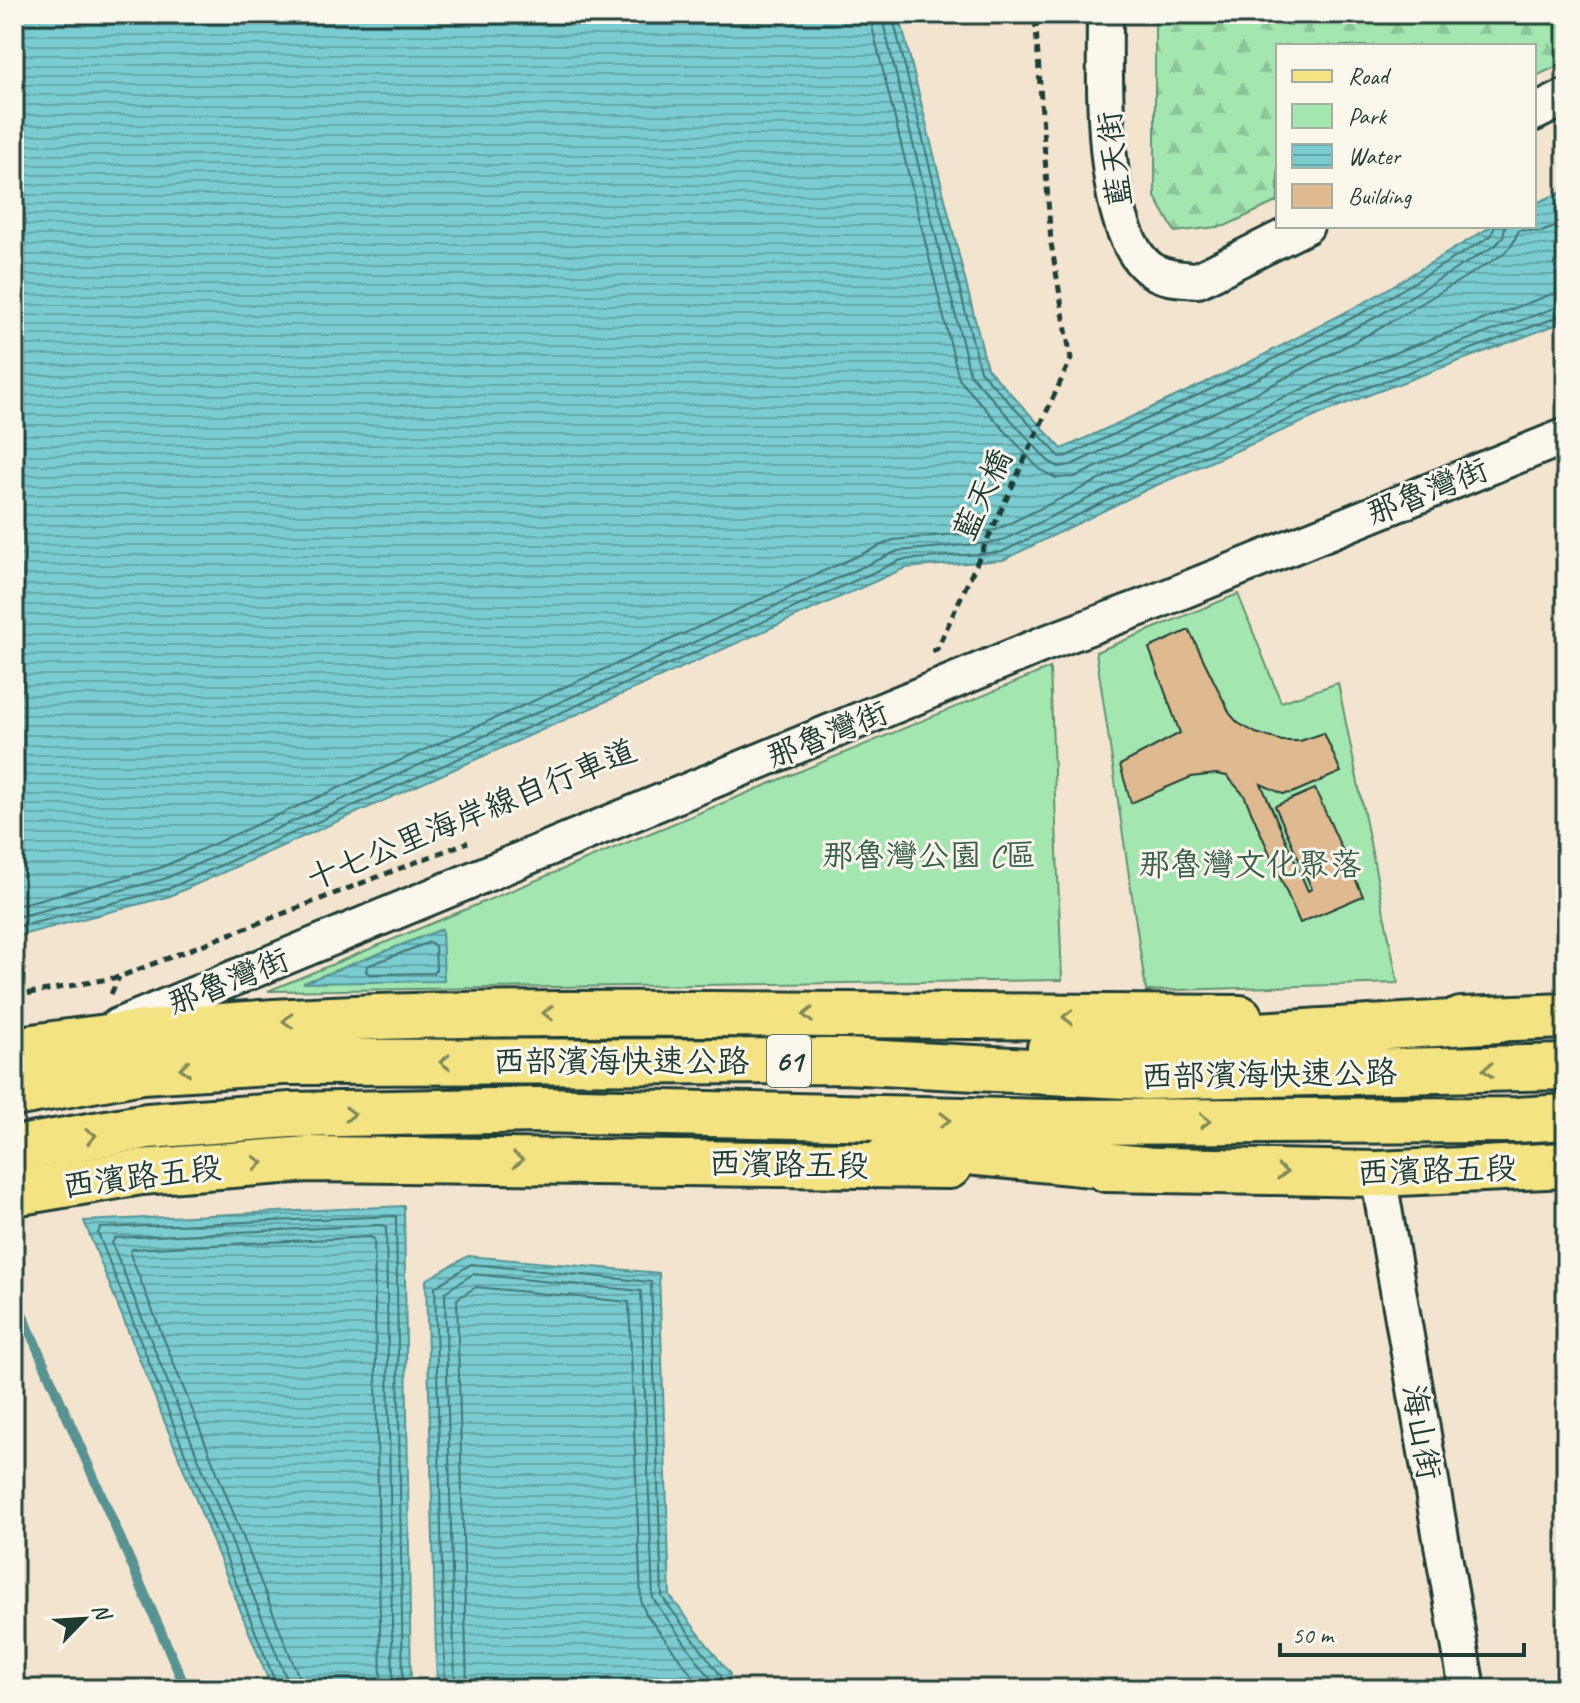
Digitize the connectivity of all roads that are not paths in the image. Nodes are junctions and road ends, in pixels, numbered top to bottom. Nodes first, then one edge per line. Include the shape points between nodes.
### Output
1 (1105, 14) edge
2 (1566, 97) edge
3 (1536, 112) edge
4 (1302, 228) edge
5 (1566, 436) edge
6 (1566, 1016) edge
7 (1499, 1020) junction
8 (90, 1038) junction
9 (14, 1050) edge
10 (844, 1061) junction
11 (1566, 1067) edge
12 (14, 1094) edge
13 (538, 1110) junction
14 (1566, 1117) edge
15 (14, 1149) edge
16 (1566, 1165) edge
17 (1144, 1169) junction
18 (1378, 1174) junction
19 (14, 1193) edge
20 (1467, 1689) edge

1 - 4 street, 藍天街 via 1110,173 1124,233 1137,255 1155,272 1198,280
2 - 3 street
5 - 8 street, 那魯灣街 via 1041,645
6 - 7 main road, 61
7 -> 8 main road, 61 via 529,1013 260,1022
7 - 10 main road
8 - 9 main road, 61
11 -> 10 main road, 西部濱海快速公路 / 61 via 1145,1077
10 -> 12 main road, 西部濱海快速公路 / 61 via 283,1062 142,1071
13 -> 14 main road, 西部濱海快速公路 / 61 via 1048,1122
15 -> 13 main road, 西部濱海快速公路 / 61 via 148,1126 290,1115
13 - 17 main road
16 - 18 main road, 西濱路五段
17 -> 18 main road, 西濱路五段
19 -> 17 main road, 西濱路五段 via 141,1172 308,1159
18 - 20 street, 海山街

